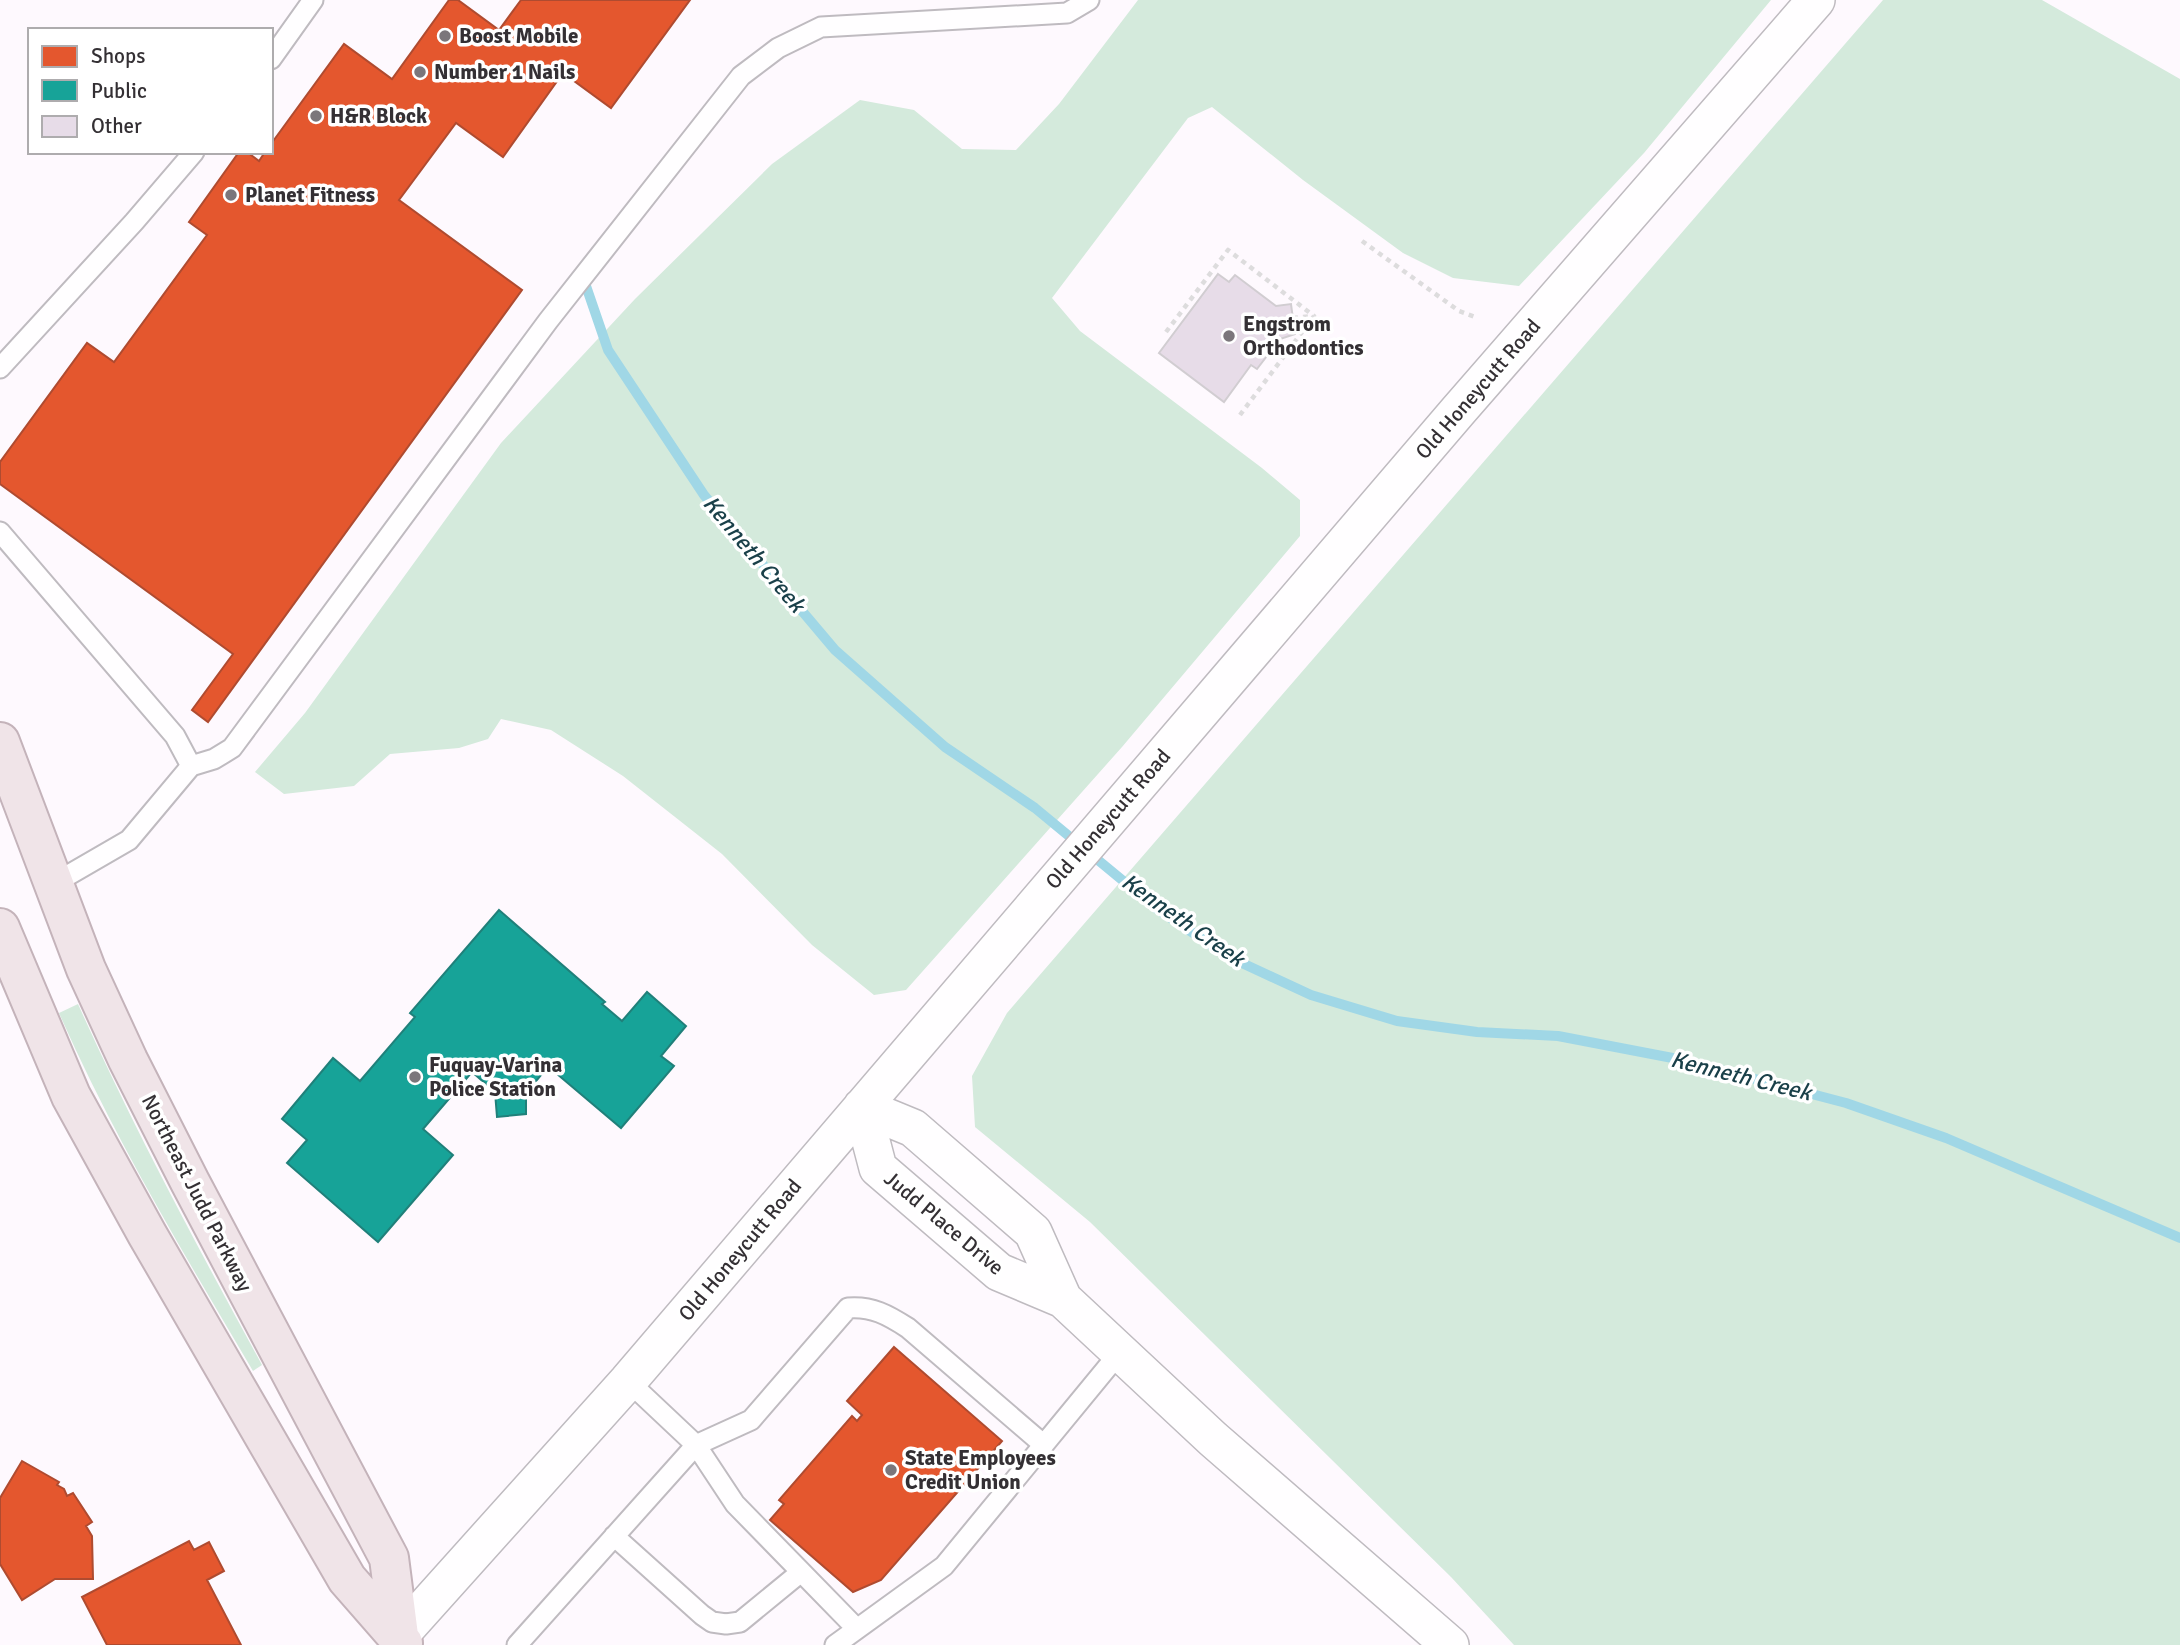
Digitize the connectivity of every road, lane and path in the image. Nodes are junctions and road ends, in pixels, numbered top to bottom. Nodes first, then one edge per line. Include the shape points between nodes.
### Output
1 (313, 0) edge
2 (1089, 0) edge
3 (1816, 0) edge
4 (273, 57) edge
5 (192, 154) edge
6 (1363, 241) dead end
7 (1314, 316) junction
8 (1475, 317) dead end
9 (1293, 318) dead end
10 (1166, 332) dead end
11 (0, 368) edge
12 (1240, 415) dead end
13 (0, 532) edge
14 (0, 742) edge
15 (191, 766) junction
16 (10, 783) edge
17 (54, 884) junction
18 (0, 928) edge
19 (862, 1107) junction
20 (1063, 1299) junction
21 (1120, 1352) junction
22 (628, 1381) junction
23 (696, 1445) junction
24 (1044, 1445) junction
25 (614, 1536) junction
26 (801, 1572) junction
27 (857, 1629) junction
28 (402, 1641) edge
29 (517, 1645) edge
30 (835, 1645) edge
31 (1450, 1645) edge

1 - 4 lane
2 - 15 lane via 1067,13 821,27 778,48 741,76 548,321 232,748
3 - 19 street, Old Honeycutt Road
5 - 11 lane
6 - 8 path via 1459,311
7 - 9 path
7 - 10 path via 1228,250
7 - 12 path
13 - 15 lane via 175,736
14 - 16 highway, Northeast Judd Parkway
15 - 17 lane via 129,840
16 - 17 highway, Northeast Judd Parkway
17 - 28 highway, Northeast Judd Parkway via 128,1060 389,1558
18 - 28 highway via 71,1097 147,1234 347,1579
19 - 20 street, Judd Place Drive via 913,1128 1033,1232
19 - 20 street, Judd Place Drive via 878,1168 999,1272
19 - 22 street, Old Honeycutt Road
20 - 21 street, Judd Place Drive
21 - 24 lane
21 - 31 street, Judd Place Drive
22 - 23 lane
22 - 28 street, Old Honeycutt Road
23 - 24 lane via 751,1420 848,1308 862,1307 883,1312 908,1328
23 - 25 lane
23 - 26 lane via 735,1504
24 - 27 lane via 944,1566
25 - 26 lane via 712,1622 740,1622
25 - 29 lane
26 - 27 lane
27 - 30 lane

